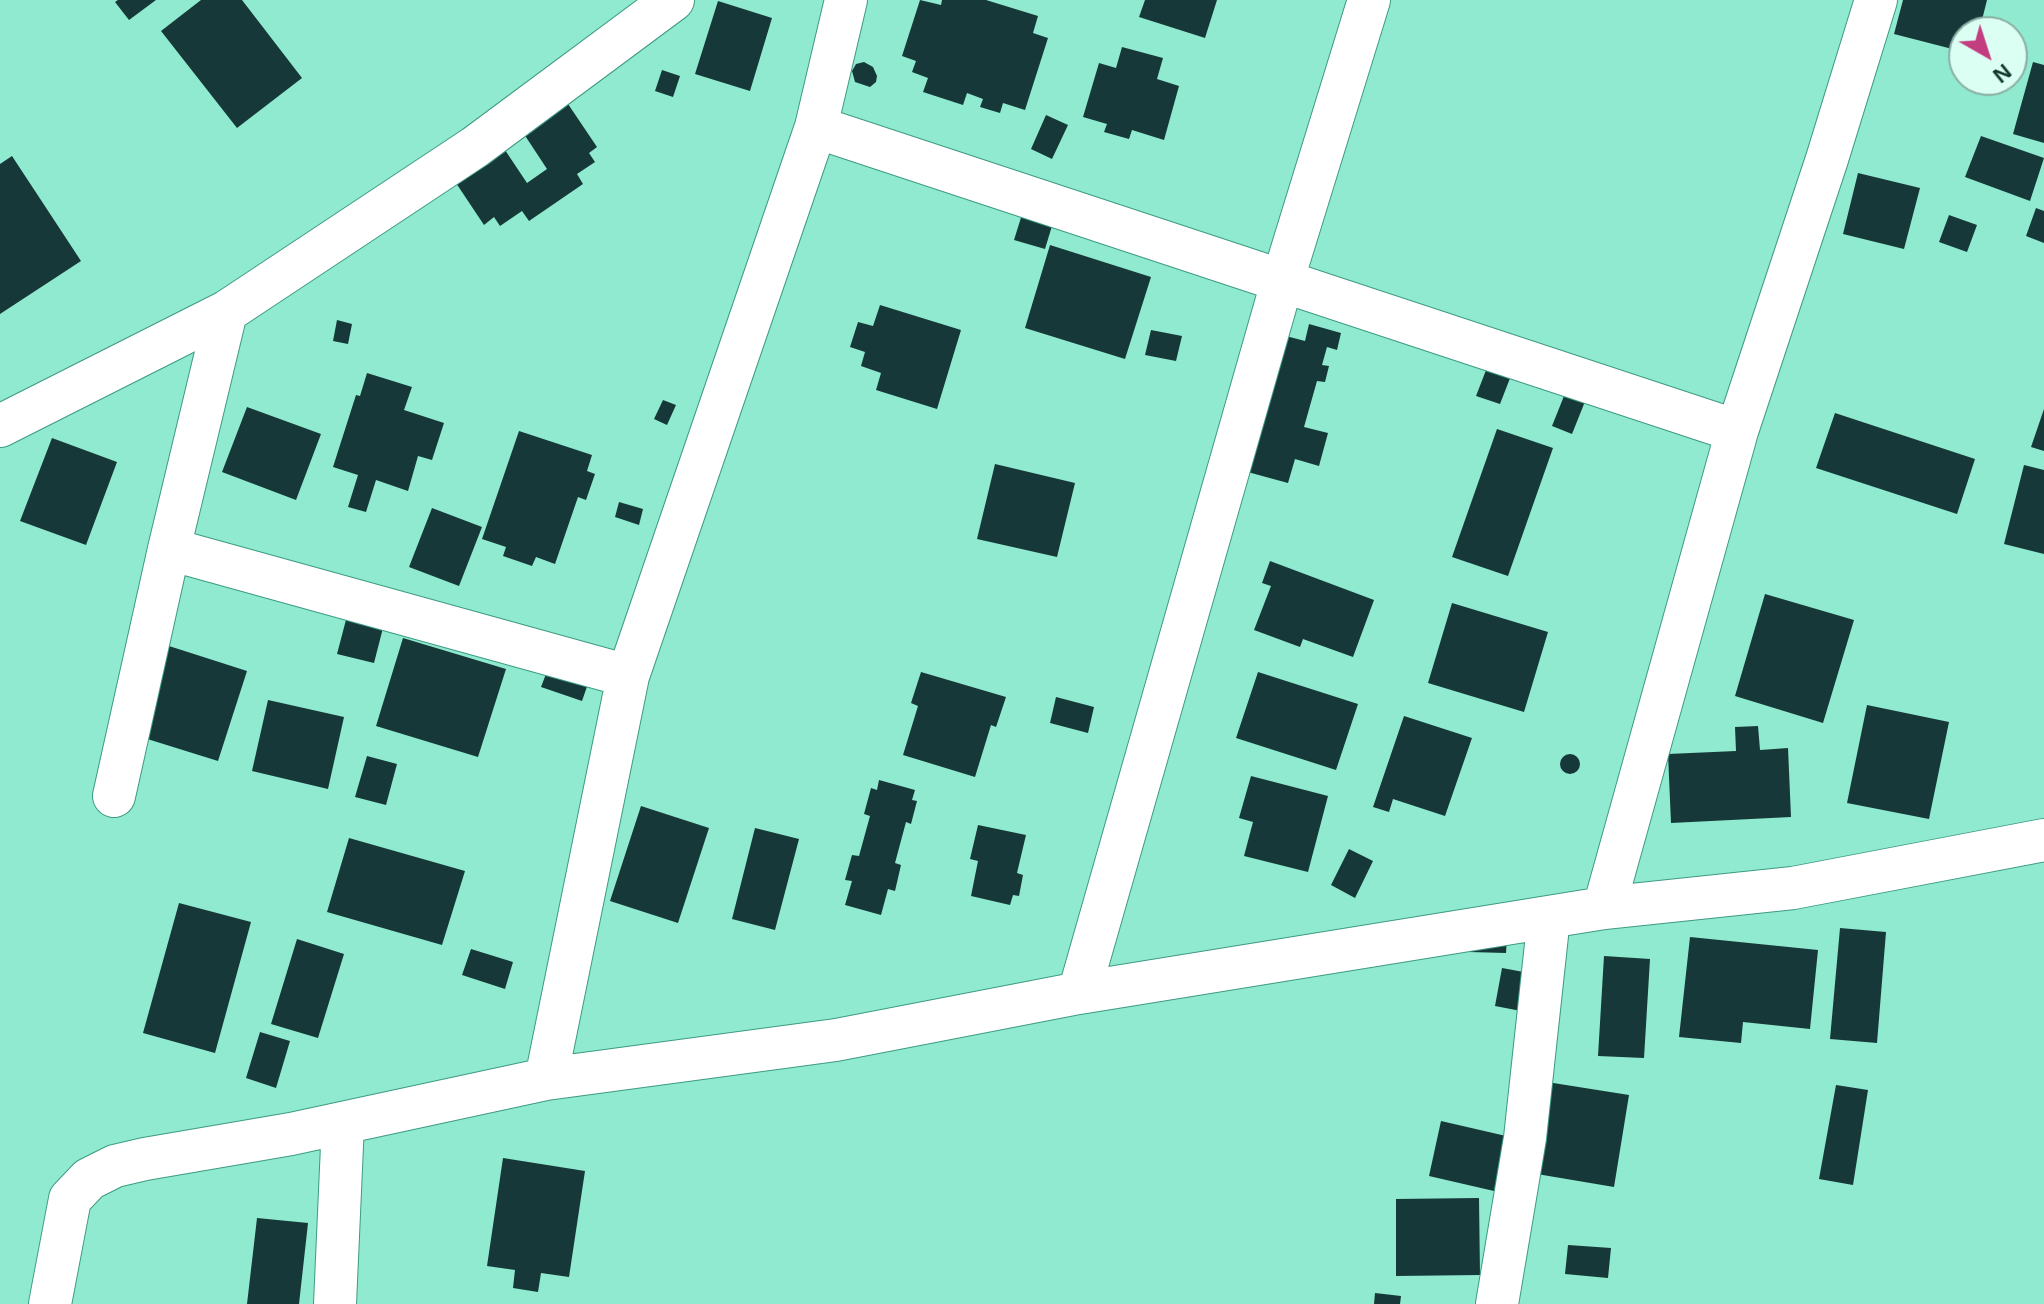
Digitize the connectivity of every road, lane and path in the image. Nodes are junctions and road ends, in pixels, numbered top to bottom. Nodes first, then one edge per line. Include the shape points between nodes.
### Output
1 (673, 0) edge
2 (846, 0) edge
3 (1369, 0) edge
4 (1876, 0) edge
5 (816, 127) junction
6 (1283, 279) junction
7 (226, 312) junction
8 (0, 426) edge
9 (1737, 431) junction
10 (169, 549) junction
11 (628, 676) junction
12 (114, 796) dead end
13 (2044, 840) edge
14 (1604, 908) junction
15 (1549, 917) junction
16 (1079, 993) junction
17 (546, 1079) junction
18 (343, 1123) junction
19 (50, 1304) edge
20 (335, 1304) edge
21 (1497, 1304) edge

1 - 7 street via 475,147
2 - 5 street
3 - 6 street
4 - 9 street
5 - 6 street
5 - 11 street
6 - 9 street
6 - 16 street
7 - 8 street
7 - 10 street
9 - 14 street
10 - 11 street
10 - 12 street
11 - 17 street
13 - 14 street via 1793,888
14 - 15 street
15 - 16 street
15 - 21 street via 1525,1138
16 - 17 street via 836,1040
17 - 18 street
18 - 19 street via 145,1159 89,1179 70,1199
18 - 20 street

